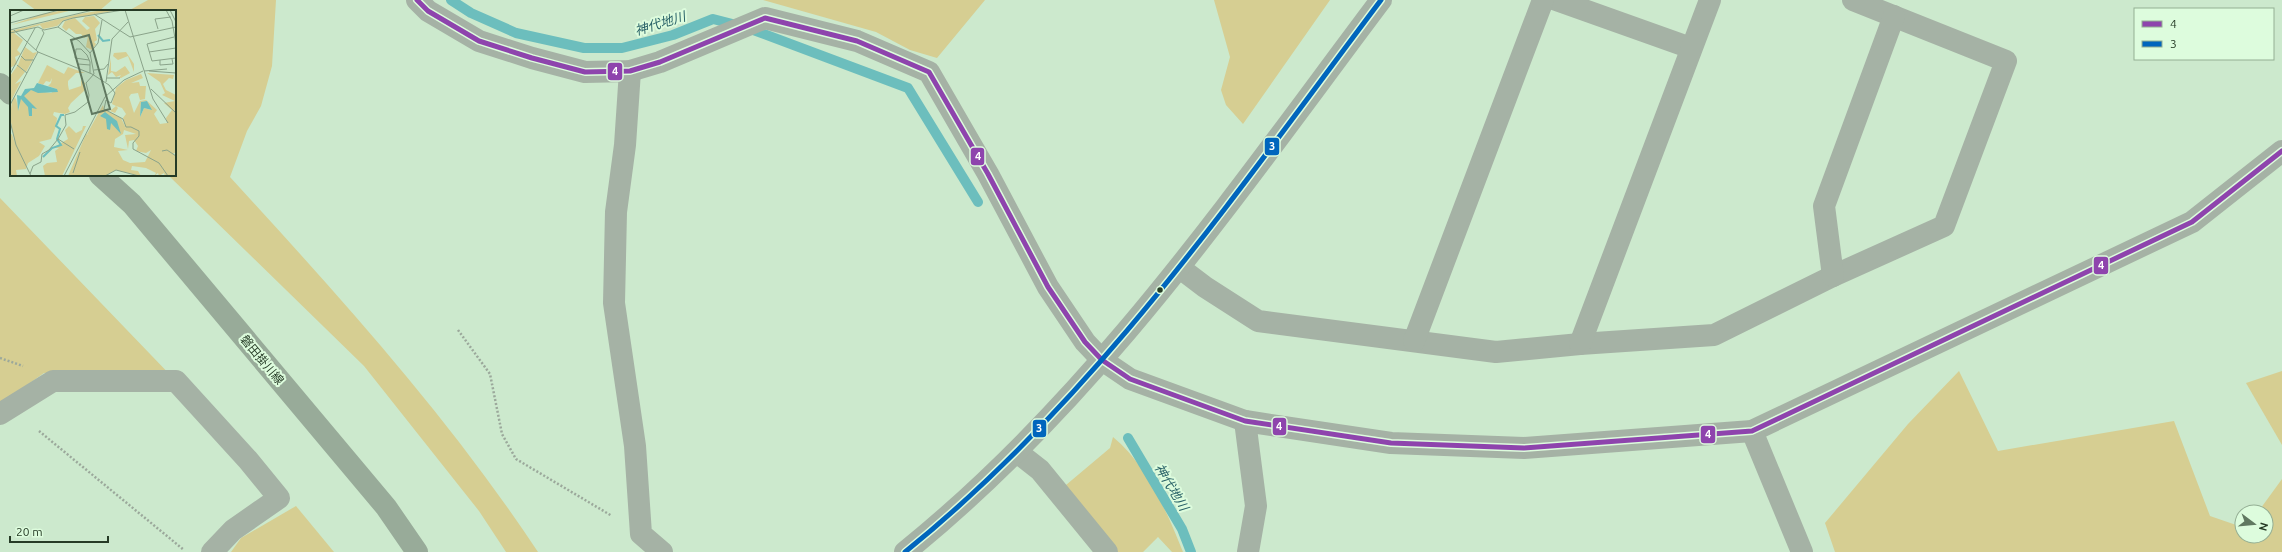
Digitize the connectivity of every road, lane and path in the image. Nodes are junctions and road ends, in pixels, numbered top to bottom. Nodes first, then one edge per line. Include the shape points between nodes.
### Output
1 (417, 0) edge
2 (1381, 0) edge
3 (1543, 0) edge
4 (1556, 0) edge
5 (1710, 0) edge
6 (1853, 0) edge
7 (1894, 16) junction
8 (1690, 48) junction
9 (630, 71) junction
10 (0, 84) edge
11 (10, 93) edge
12 (2282, 151) edge
13 (101, 176) edge
14 (1180, 268) junction
15 (1833, 276) junction
16 (458, 330) dead end
17 (1414, 341) junction
18 (1580, 344) junction
19 (1102, 360) junction
20 (0, 414) edge
21 (1245, 421) junction
22 (1752, 430) junction
23 (39, 431) dead end
24 (1017, 452) junction
25 (641, 534) junction
26 (186, 552) edge
27 (212, 552) edge
28 (417, 552) edge
29 (662, 552) edge
30 (905, 552) edge
31 (1107, 552) edge
32 (1248, 552) edge
33 (1802, 552) edge

1 - 9 street via 428,11 479,41 586,72
2 - 14 street
3 - 17 street
4 - 8 street
5 - 8 street
6 - 7 street
7 - 15 street via 1824,206
7 - 15 street via 2006,61 1944,226
8 - 18 street
9 - 19 street via 667,60 765,18 857,41 928,72 988,174 1048,287 1085,342
9 - 25 street via 625,145 616,212 614,303 635,446
10 - 11 main road
12 - 22 street via 2192,222
13 - 28 main road, 磐田掛川線 via 142,216 386,507
14 - 17 street via 1258,321
14 - 19 street
15 - 18 street via 1714,335
16 - 25 path via 490,374 502,434 516,459
17 - 18 street via 1496,352
19 - 21 street via 1130,379
19 - 24 street
20 - 27 street via 53,381 176,381 279,498 233,530
21 - 22 street via 1391,443 1524,448
21 - 32 street via 1256,506
22 - 33 street
23 - 26 path
24 - 30 street
24 - 31 street via 1040,470
25 - 29 street

